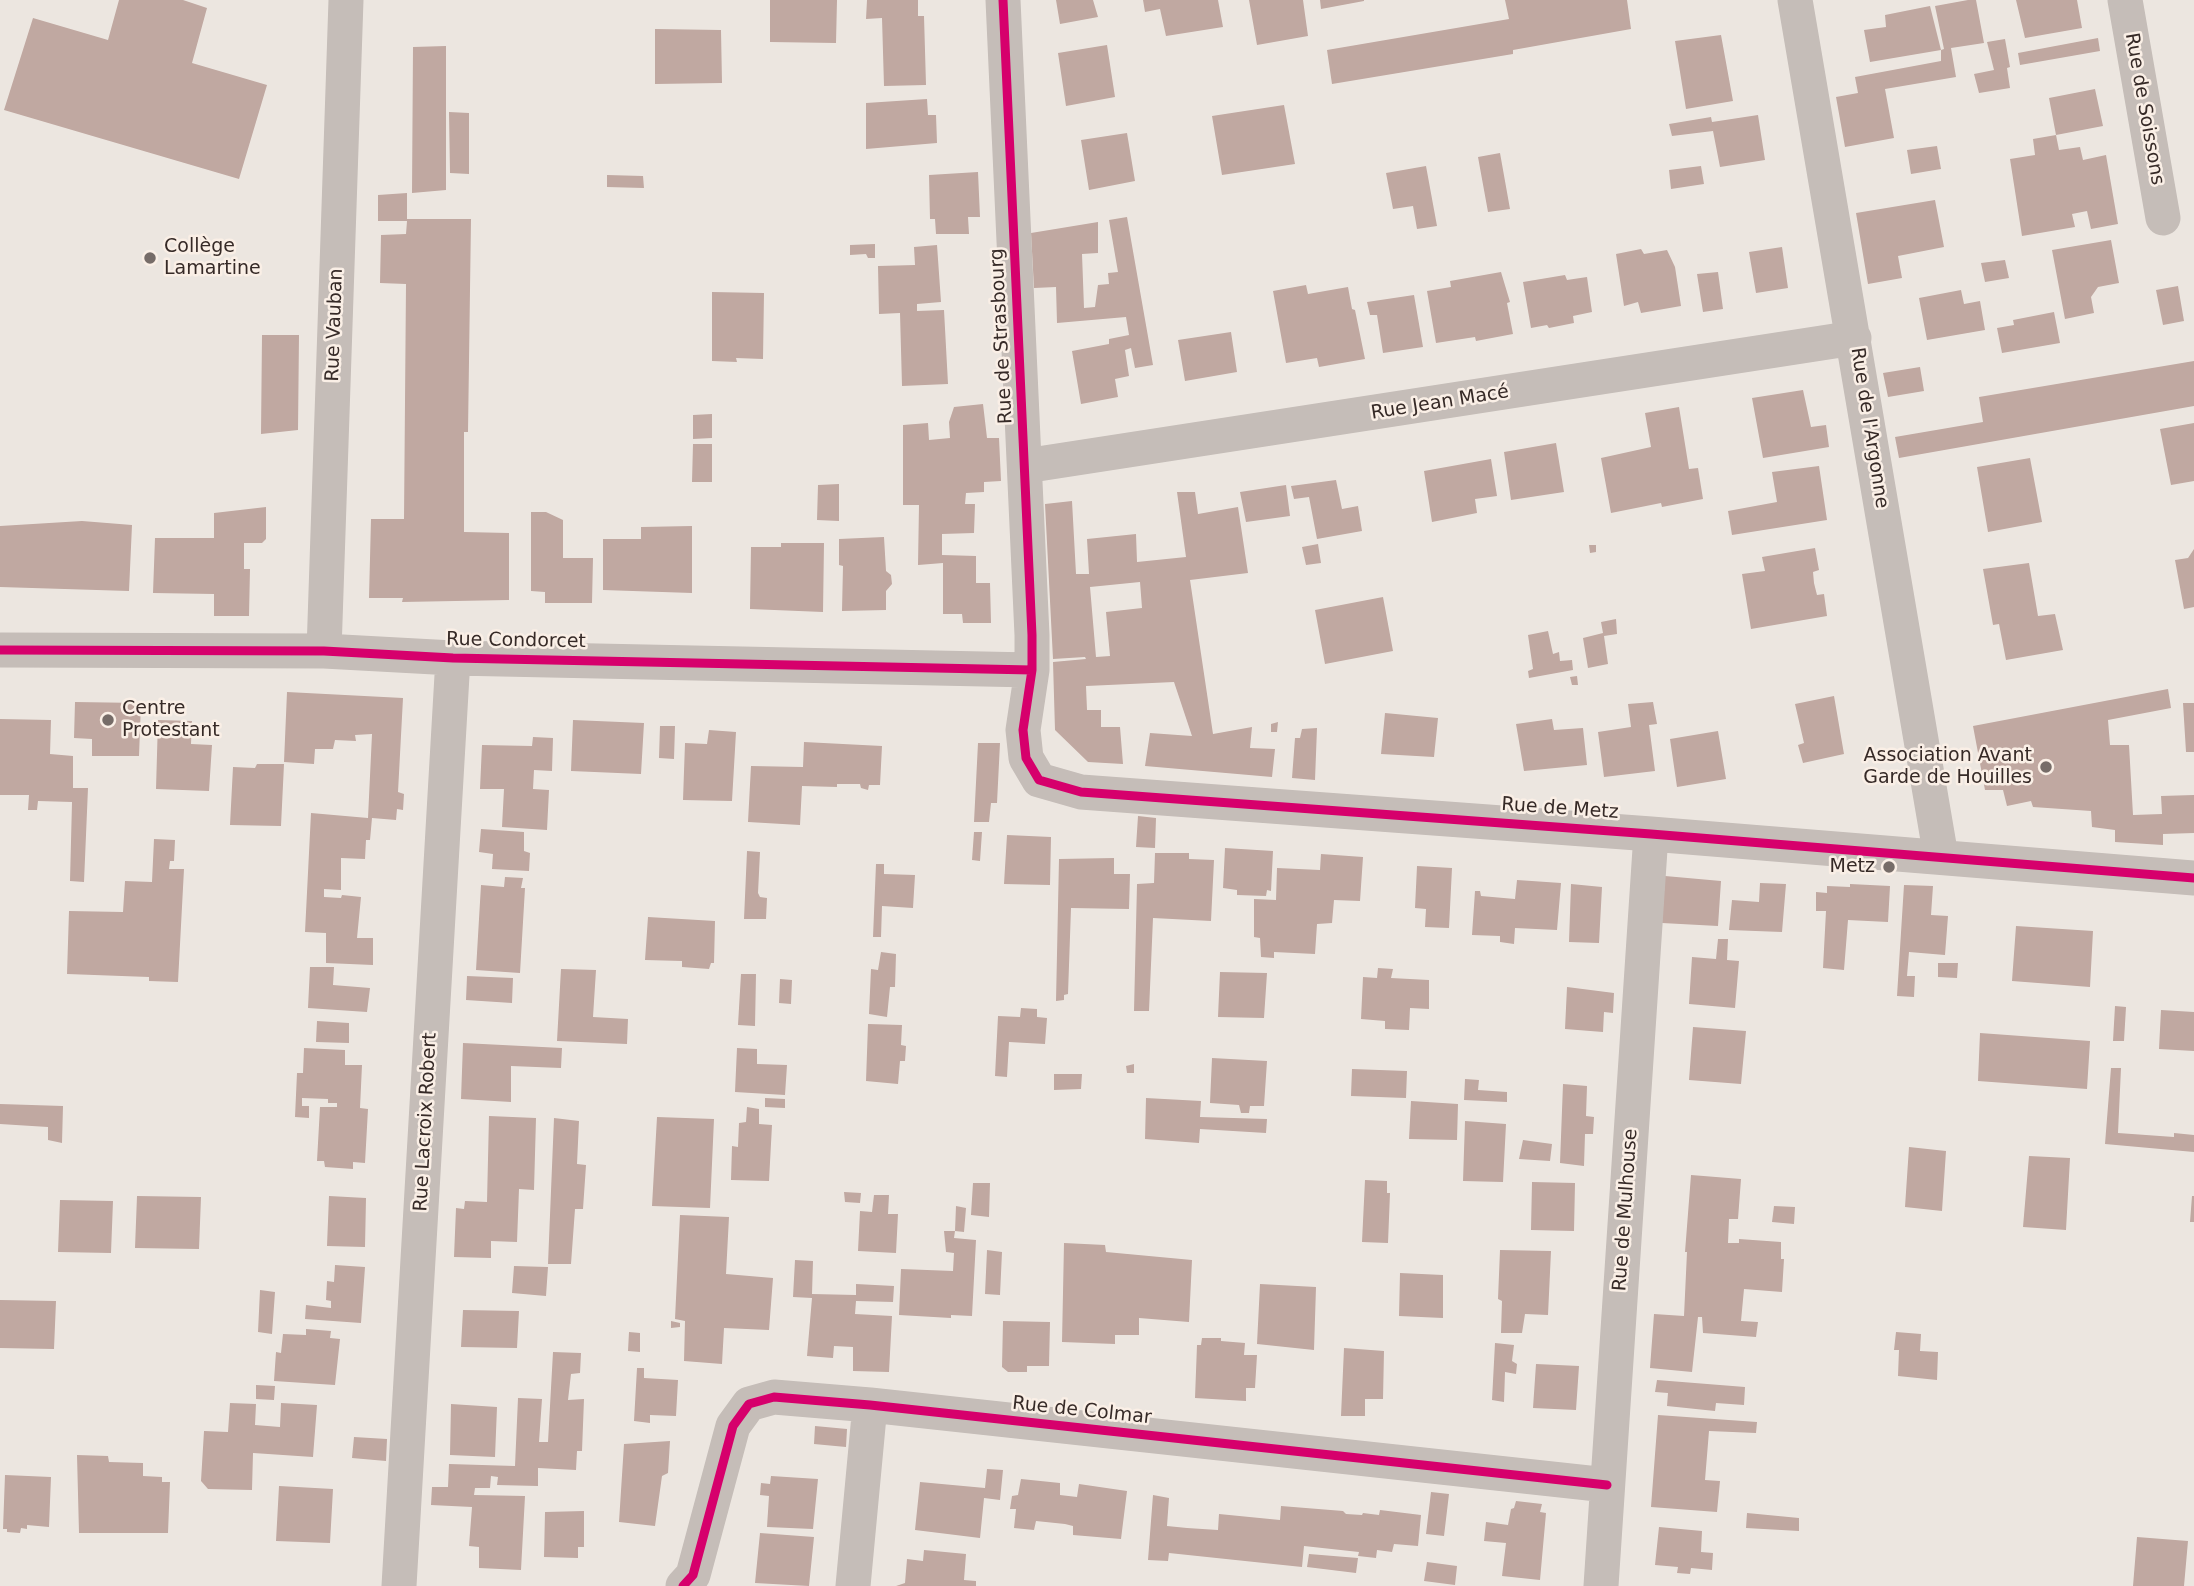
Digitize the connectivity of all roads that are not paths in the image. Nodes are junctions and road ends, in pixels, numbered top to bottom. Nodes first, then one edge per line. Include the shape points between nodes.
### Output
1 (346, 0) edge
2 (1003, 0) edge
3 (1795, 0) edge
4 (2125, 0) edge
5 (2163, 218) dead end
6 (1854, 338) junction
7 (1026, 466) junction
8 (0, 650) edge
9 (324, 651) junction
10 (453, 658) junction
11 (1032, 670) junction
12 (1651, 834) junction
13 (1941, 857) junction
14 (2194, 878) edge
15 (870, 1405) junction
16 (1607, 1485) junction
17 (399, 1586) edge
18 (683, 1586) edge
19 (853, 1586) edge
20 (1601, 1586) edge

1 - 9 street, Rue Vauban
2 - 7 street, Rue de Strasbourg
3 - 6 street, Rue de l'Argonne
4 - 5 street, Rue de Soissons
6 - 7 street, Rue Jean Macé
6 - 13 street, Rue de l'Argonne
7 - 11 street, Rue de Strasbourg
8 - 9 street, Rue Condorcet
9 - 10 street, Rue Condorcet
10 - 11 street, Rue Condorcet
10 - 17 street, Rue Lacroix Robert
11 - 12 street, Rue de Metz via 1023,730 1026,758 1039,780 1081,792
12 - 13 street, Rue de Metz
12 - 16 street, Rue de Mulhouse
13 - 14 street, Rue de Metz
15 - 16 street, Rue de Colmar
15 - 18 street, Rue de Colmar via 774,1397 749,1404 733,1426 693,1575
15 - 19 street
16 - 20 street, Rue de Mulhouse

